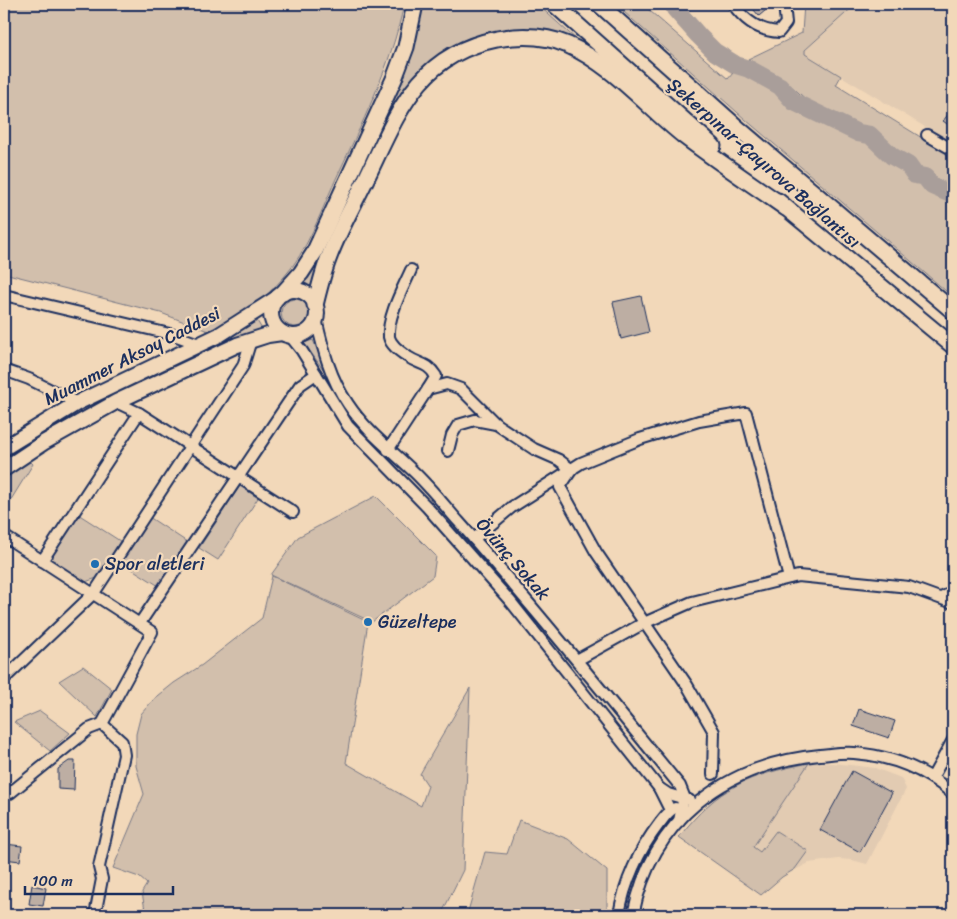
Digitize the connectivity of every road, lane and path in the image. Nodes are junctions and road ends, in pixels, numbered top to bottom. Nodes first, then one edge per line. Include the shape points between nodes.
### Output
1 (415, 4) edge
2 (554, 4) edge
3 (598, 4) edge
4 (733, 4) edge
5 (784, 4) edge
6 (927, 135) dead end
7 (953, 150) edge
8 (786, 208) junction
9 (411, 270) dead end
10 (4, 295) edge
11 (280, 295) junction
12 (953, 311) edge
13 (316, 312) junction
14 (286, 335) junction
15 (251, 340) junction
16 (199, 344) junction
17 (953, 346) edge
18 (4, 370) edge
19 (316, 374) junction
20 (428, 389) junction
21 (116, 402) junction
22 (77, 403) junction
23 (138, 413) junction
24 (496, 424) junction
25 (190, 446) junction
26 (4, 448) edge
27 (388, 450) junction
28 (448, 451) dead end
29 (4, 469) edge
30 (572, 470) junction
31 (238, 477) junction
32 (293, 512) dead end
33 (4, 536) edge
34 (474, 539) junction
35 (42, 561) junction
36 (789, 578) junction
37 (953, 592) edge
38 (94, 594) junction
39 (941, 598) junction
40 (953, 603) edge
41 (644, 622) junction
42 (140, 624) junction
43 (577, 660) junction
44 (4, 679) edge
45 (102, 724) junction
46 (953, 740) edge
47 (713, 774) dead end
48 (932, 778) junction
49 (659, 788) junction
50 (4, 792) edge
51 (708, 794) junction
52 (953, 794) edge
53 (684, 804) junction
54 (670, 810) junction
55 (679, 821) junction
56 (95, 915) edge
57 (619, 915) edge
58 (633, 915) edge

1 - 11 highway via 406,47 383,105 314,253
2 - 8 highway, Şekerpınar-Çayırova Bağlantısı
3 - 12 highway, Şekerpınar-Çayırova Bağlantısı
4 - 5 street via 764,31 779,32 786,23
6 - 7 street
8 - 13 highway via 684,135 589,56 566,44 534,36 478,43 435,67 420,81 400,109 329,257
8 - 17 highway, Şekerpınar-Çayırova Bağlantısı
9 - 20 street via 392,317 389,338 408,357 430,367 436,376
10 - 16 street via 174,335
11 - 13 main road via 290,290 305,293
11 - 14 main road via 271,308 271,314 274,325
11 - 16 main road, Muammer Aksoy Caddesi via 219,335
13 - 14 main road via 309,331 297,336
13 - 27 street, Övünç Sokak via 322,347 335,382 361,423
14 - 15 main road
14 - 19 street, Övünç Sokak via 302,351
15 - 21 main road
15 - 25 street via 243,366
16 - 22 main road, Muammer Aksoy Caddesi
18 - 22 street
19 - 31 street via 300,385
19 - 49 street, Övünç Sokak via 348,426 427,507 511,602
20 - 24 street via 447,384 461,389
20 - 27 street
21 - 23 street
21 - 29 main road
22 - 26 main road, Muammer Aksoy Caddesi
23 - 25 street
23 - 35 street
24 - 28 street via 475,420 458,424
24 - 30 street
25 - 31 street
25 - 38 street
27 - 34 street, Övünç Sokak via 414,471
30 - 34 street via 512,508
30 - 36 street via 640,438 699,421 746,413
30 - 41 street via 560,487 596,552
31 - 32 street
31 - 42 street
33 - 35 street
34 - 43 street, Övünç Sokak
35 - 38 street
36 - 39 street via 798,576 909,587
36 - 41 street via 692,602
37 - 39 street
38 - 42 street
38 - 44 street
39 - 40 street
41 - 43 street
41 - 47 street via 714,732
42 - 45 street via 152,632
43 - 53 street, Övünç Sokak via 680,786
45 - 50 street via 89,729 10,793
45 - 56 street via 122,742 124,755 99,867 102,879
46 - 48 street
48 - 51 street via 921,770 885,757 852,752 776,762 742,774
48 - 52 street
49 - 51 street via 691,800
49 - 54 street, Övünç Sokak
51 - 55 street
53 - 54 street
53 - 55 street
54 - 57 street via 636,860
55 - 58 street via 658,850 642,883

